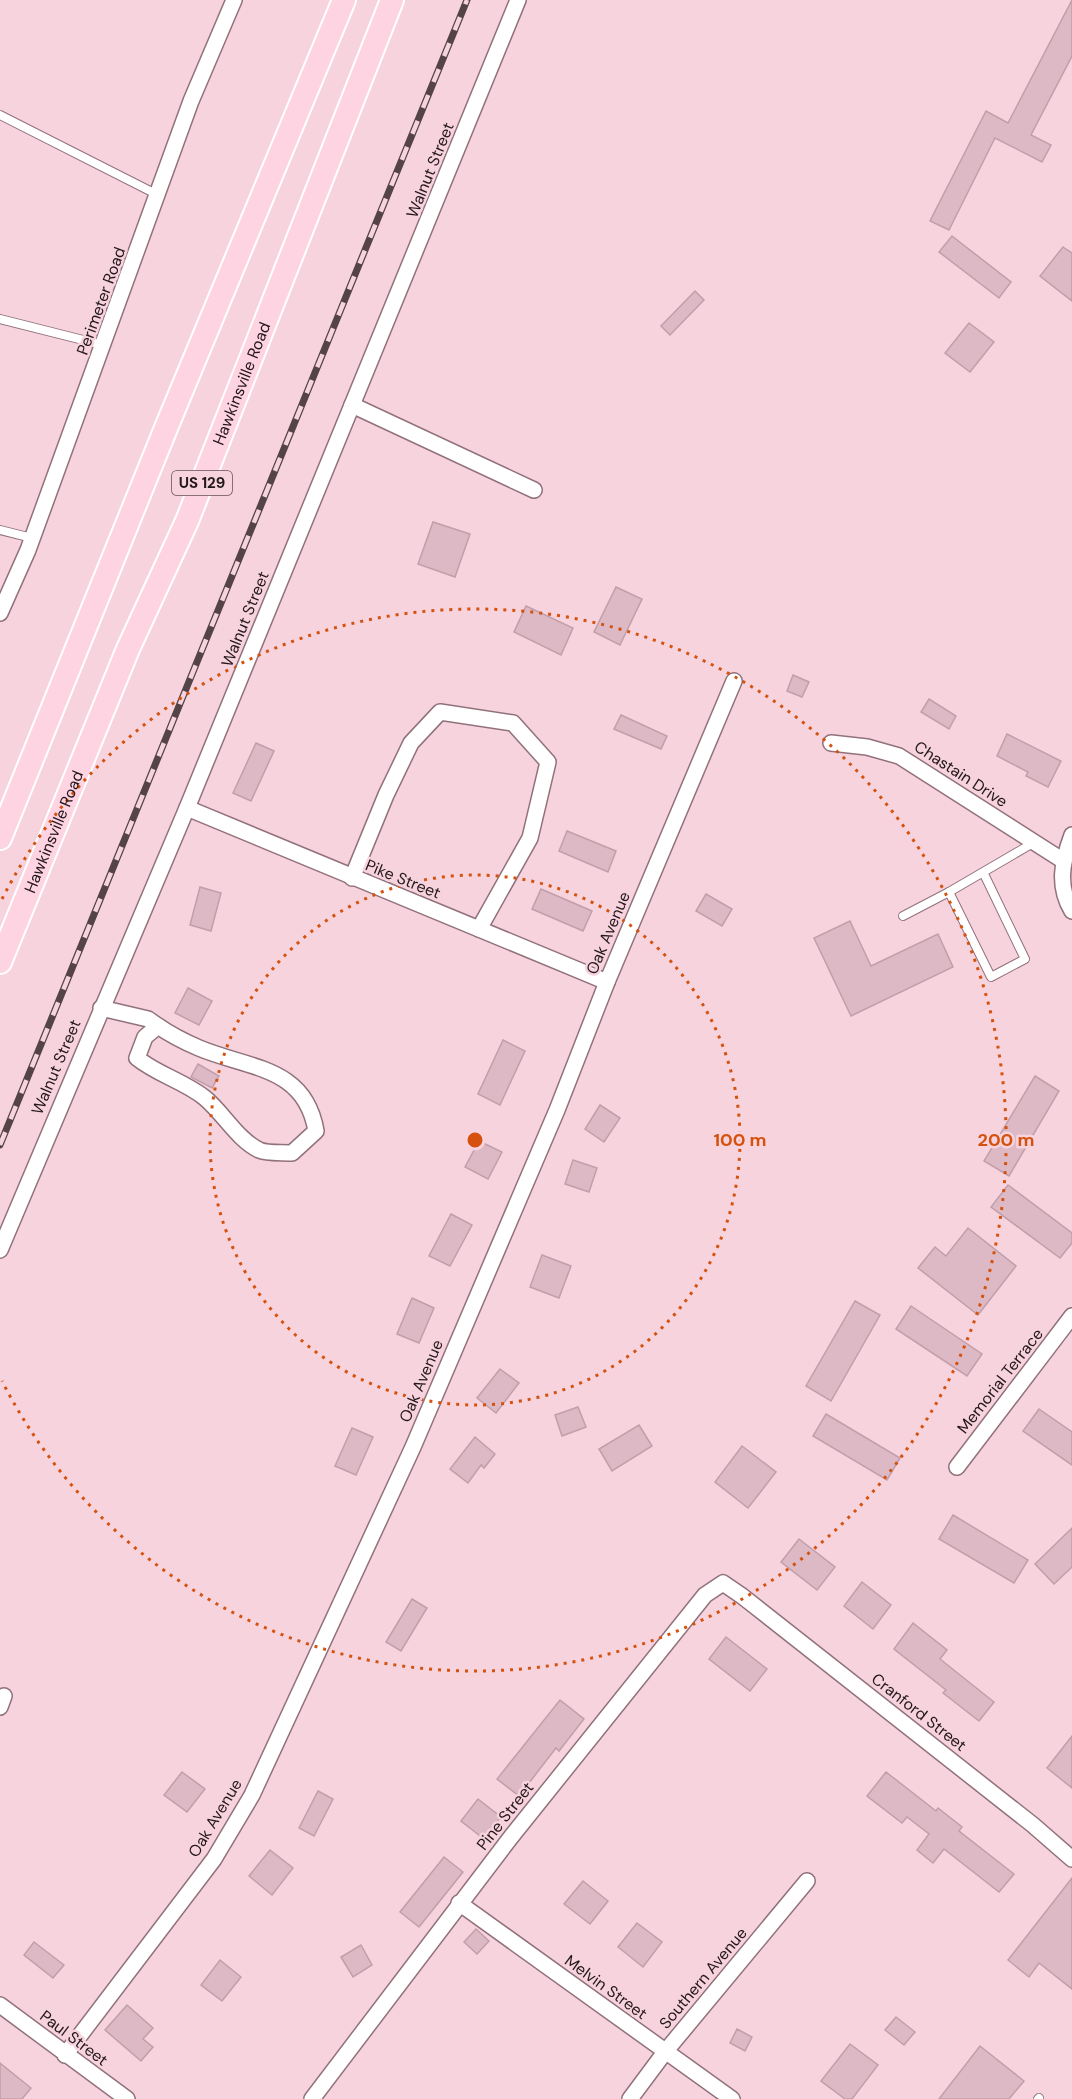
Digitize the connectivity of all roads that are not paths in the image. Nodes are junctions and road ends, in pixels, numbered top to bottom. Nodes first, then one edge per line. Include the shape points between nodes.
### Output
1 (234, 0) edge
2 (344, 0) edge
3 (392, 0) edge
4 (518, 0) edge
5 (0, 115) edge
6 (158, 195) junction
7 (0, 319) edge
8 (104, 346) junction
9 (352, 405) junction
10 (534, 490) dead end
11 (0, 530) edge
12 (32, 538) junction
13 (0, 613) edge
14 (734, 681) dead end
15 (831, 742) dead end
16 (187, 808) junction
17 (1072, 835) edge
18 (0, 838) edge
19 (1033, 843) junction
20 (1062, 860) junction
21 (984, 874) junction
22 (352, 878) junction
23 (949, 892) junction
24 (1072, 911) edge
25 (903, 916) dead end
26 (478, 929) junction
27 (0, 962) edge
28 (607, 982) junction
29 (100, 1008) junction
30 (158, 1026) junction
31 (0, 1250) edge
32 (1072, 1316) edge
33 (957, 1467) dead end
34 (742, 1596) joint
35 (1072, 1859) edge
36 (807, 1881) dead end
37 (459, 1904) junction
38 (0, 2005) edge
39 (665, 2052) junction
40 (65, 2055) junction
41 (127, 2099) edge
42 (312, 2099) edge
43 (630, 2099) edge
44 (732, 2099) edge

1 - 6 street, Perimeter Road via 191,100
2 - 18 main road, US 129
3 - 27 main road, Hawkinsville Road / US 129 via 187,521 128,649
4 - 9 street, Walnut Street
5 - 6 lane
6 - 8 street, Perimeter Road
7 - 8 lane
8 - 12 street, Perimeter Road
9 - 10 street
9 - 16 street, Walnut Street
11 - 12 lane
12 - 13 street, Perimeter Road
14 - 28 street, Oak Avenue
15 - 19 street, Chastain Drive via 899,756
16 - 22 street, Pike Street
16 - 29 street, Walnut Street
17 - 20 street
19 - 20 street, Chastain Drive
19 - 21 lane
20 - 24 street via 1063,896
21 - 23 lane
21 - 23 lane via 1025,959 991,977
22 - 26 street, Pike Street
22 - 26 street via 411,743 440,712 513,723 548,762 530,838
23 - 25 lane
26 - 28 street, Pike Street
28 - 40 street, Oak Avenue via 557,1110 413,1447 252,1796 214,1859
29 - 30 street via 148,1019
29 - 31 street, Walnut Street
30 - 30 street via 200,1048 269,1070 296,1087 312,1110 316,1131 292,1153 261,1151 245,1141 205,1098 137,1058 145,1037
32 - 33 street, Memorial Terrace
34 - 35 street, Cranford Street
34 - 37 street, Pine Street via 723,1583 705,1595
36 - 39 street, Southern Avenue
37 - 39 street, Melvin Street
37 - 42 street, Pine Street
38 - 40 street, Paul Street
39 - 43 street, Southern Avenue
39 - 44 street, Melvin Street
40 - 41 street, Paul Street

